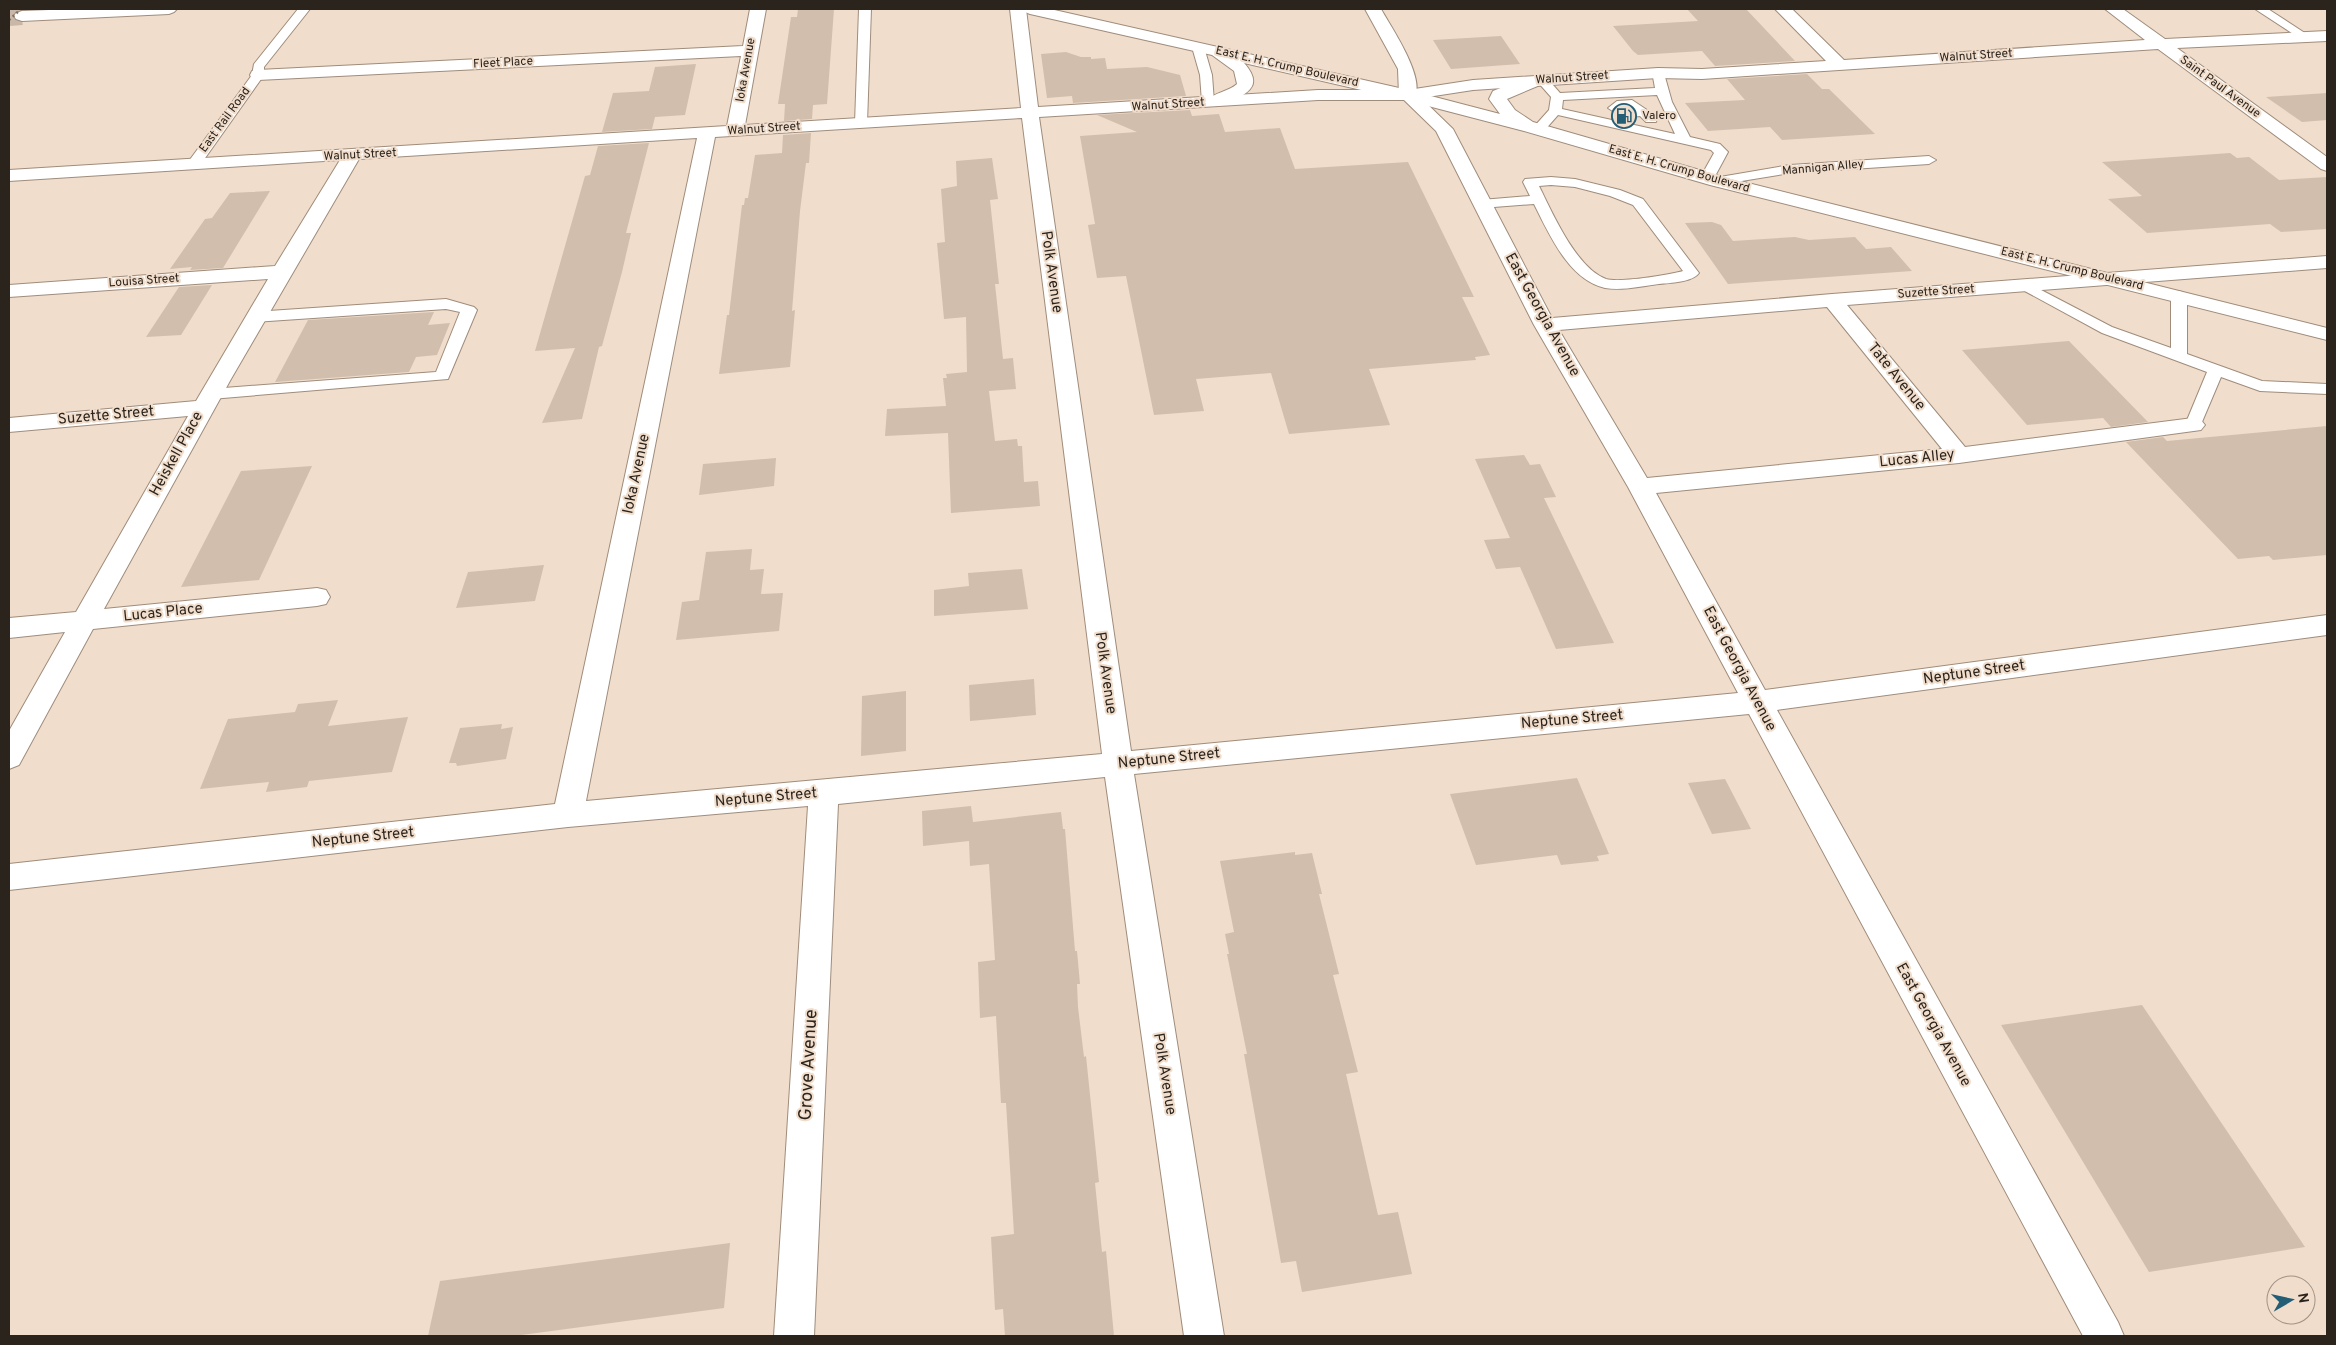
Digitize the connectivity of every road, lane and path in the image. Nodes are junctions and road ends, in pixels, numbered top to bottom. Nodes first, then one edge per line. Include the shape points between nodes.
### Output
1 (169, 9) edge
2 (304, 9) edge
3 (758, 9) edge
4 (865, 9) edge
5 (1018, 9) edge
6 (1030, 9) edge
7 (1373, 9) edge
8 (1783, 9) edge
9 (2113, 9) edge
10 (2261, 9) edge
11 (22, 16) tunnel mouth
12 (2327, 36) edge
13 (2304, 37) junction
14 (2162, 44) junction
15 (1198, 47) junction
16 (748, 51) junction
17 (1216, 51) junction
18 (1840, 65) junction
19 (1658, 73) junction
20 (258, 75) junction
21 (1538, 80) junction
22 (1660, 91) junction
23 (1408, 95) junction
24 (1557, 97) junction
25 (1212, 102) junction
26 (1555, 111) junction
27 (1591, 112) junction
28 (1630, 112) junction
29 (1030, 114) junction
30 (1608, 116) junction
31 (860, 123) junction
32 (1647, 126) junction
33 (1534, 128) junction
34 (735, 131) junction
35 (707, 133) junction
36 (1685, 140) junction
37 (352, 155) junction
38 (1929, 160) dead end
39 (193, 165) junction
40 (2327, 165) edge
41 (9, 175) edge
42 (1712, 179) junction
43 (1539, 200) junction
44 (1481, 204) junction
45 (2327, 262) edge
46 (280, 272) junction
47 (2114, 279) junction
48 (2026, 286) junction
49 (9, 290) edge
50 (2179, 296) junction
51 (1832, 300) junction
52 (254, 317) junction
53 (1546, 324) junction
54 (2327, 334) edge
55 (2179, 356) junction
56 (2216, 370) junction
57 (2327, 389) edge
58 (207, 401) junction
59 (9, 424) edge
60 (2193, 425) joint
61 (1959, 455) junction
62 (1640, 487) junction
63 (317, 597) dead end
64 (84, 621) junction
65 (2327, 625) edge
66 (9, 628) edge
67 (1757, 702) junction
68 (9, 757) edge
69 (1118, 764) junction
70 (824, 793) junction
71 (568, 815) junction
72 (9, 877) edge
73 (794, 1336) edge
74 (1204, 1336) edge
75 (2104, 1336) edge

1 - 11 street
2 - 20 lane, East Rail Road via 258,67
3 - 16 street, Ioka Avenue
4 - 31 lane
5 - 29 street, Polk Avenue
6 - 15 street, East E. H. Crump Boulevard
7 - 23 street via 1406,70
8 - 18 street
9 - 14 street, Saint Paul Avenue
10 - 13 lane
12 - 13 street, Walnut Street
13 - 14 street, Walnut Street
14 - 18 street, Walnut Street
14 - 40 street, Saint Paul Avenue
15 - 17 street, East E. H. Crump Boulevard
15 - 25 lane
16 - 20 street, Fleet Place
16 - 34 street, Ioka Avenue
17 - 23 street, East E. H. Crump Boulevard
17 - 25 street via 1236,62 1246,76 1246,84 1238,92
18 - 19 street, Walnut Street via 1702,74
19 - 21 street, Walnut Street
19 - 22 lane
20 - 39 lane, East Rail Road
21 - 23 street, Walnut Street
21 - 24 lane
21 - 33 street via 1505,91 1498,99 1514,118
22 - 28 lane
22 - 36 lane
23 - 25 street, Walnut Street via 1318,94
23 - 33 street, East E. H. Crump Boulevard
23 - 44 street, East Georgia Avenue via 1444,129
24 - 26 lane
24 - 28 lane
25 - 29 street, Walnut Street
26 - 27 lane
26 - 33 lane
27 - 28 lane
27 - 30 lane
28 - 30 lane
28 - 30 lane
28 - 32 lane
28 - 32 lane
29 - 31 street, Walnut Street
29 - 69 street, Polk Avenue
31 - 34 street, Walnut Street
32 - 36 lane
33 - 42 street, East E. H. Crump Boulevard
34 - 35 street, Walnut Street
35 - 37 street, Walnut Street
35 - 71 street, Ioka Avenue
36 - 42 lane via 1715,147 1722,152
37 - 39 street, Walnut Street
37 - 46 street, Heiskell Place
38 - 42 lane, Mannigan Alley via 1790,169
39 - 41 street, Walnut Street
42 - 47 street, East E. H. Crump Boulevard
43 - 43 lane via 1530,182 1574,183 1638,202 1692,272 1674,279 1612,284 1599,281 1577,263
43 - 44 lane
44 - 53 street, East Georgia Avenue
45 - 47 street, Suzette Street
46 - 49 street, Louisa Street
46 - 52 street, Heiskell Place
47 - 48 street, Suzette Street
47 - 50 street, East E. H. Crump Boulevard
48 - 51 street, Suzette Street
48 - 55 lane via 2107,330
50 - 54 street, East E. H. Crump Boulevard
50 - 55 lane
51 - 53 street, Suzette Street
51 - 61 street, Tate Avenue
52 - 58 street, Heiskell Place
52 - 58 lane via 446,304 469,310 442,376
53 - 62 street, East Georgia Avenue
55 - 56 lane
56 - 57 lane via 2260,386
56 - 60 lane
58 - 59 street, Suzette Street
58 - 64 street, Heiskell Place
60 - 61 street, Lucas Alley
61 - 62 street, Lucas Alley
62 - 67 street, East Georgia Avenue
63 - 64 street, Lucas Place
64 - 66 street, Lucas Place
64 - 68 street, Heiskell Place
65 - 67 street, Neptune Street
67 - 69 street, Neptune Street
67 - 75 street, East Georgia Avenue
69 - 70 street, Neptune Street
69 - 74 street, Polk Avenue
70 - 71 street, Neptune Street
70 - 73 street, Grove Avenue
71 - 72 street, Neptune Street

